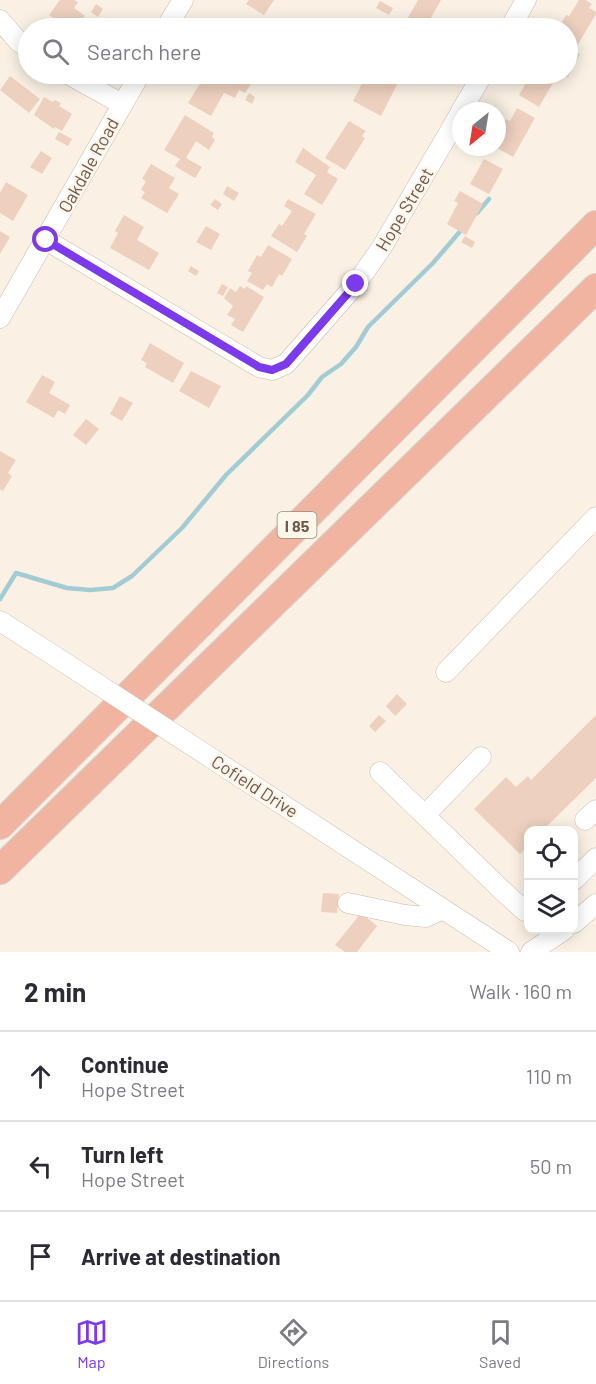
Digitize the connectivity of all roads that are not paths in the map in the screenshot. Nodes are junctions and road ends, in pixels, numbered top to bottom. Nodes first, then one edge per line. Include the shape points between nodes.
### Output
1 (183, 0) edge
2 (526, 0) edge
3 (172, 18) edge
4 (516, 18) edge
5 (0, 20) edge
6 (18, 40) edge
7 (86, 84) edge
8 (134, 84) edge
9 (477, 84) edge
10 (466, 102) edge
11 (122, 104) junction
12 (452, 127) edge
13 (596, 225) edge
14 (46, 240) junction
15 (596, 288) edge
16 (0, 318) edge
17 (596, 517) edge
18 (0, 621) edge
19 (446, 672) dead end
20 (480, 757) dead end
21 (380, 771) dead end
22 (425, 815) junction
23 (0, 825) edge
24 (596, 858) edge
25 (0, 870) edge
26 (578, 875) edge
27 (348, 903) dead end
28 (596, 904) edge
29 (443, 909) junction
30 (524, 910) edge
31 (578, 919) edge
32 (558, 934) edge
33 (509, 952) edge
34 (531, 952) edge

1 - 3 street
2 - 4 street
5 - 6 street
7 - 11 street
8 - 11 street, Oakdale Road
9 - 10 street, Hope Street
11 - 14 street, Oakdale Road
12 - 14 street, Hope Street via 382,248 286,364 272,370 259,367
13 - 23 highway, I 85
14 - 16 street, Oakdale Road
15 - 25 highway, I 85
17 - 19 street
18 - 29 street, Cofield Drive, bridge
20 - 22 street
21 - 22 street
22 - 30 street
24 - 26 street
27 - 29 street via 426,917
28 - 31 street
29 - 33 street, Cofield Drive
32 - 34 street

